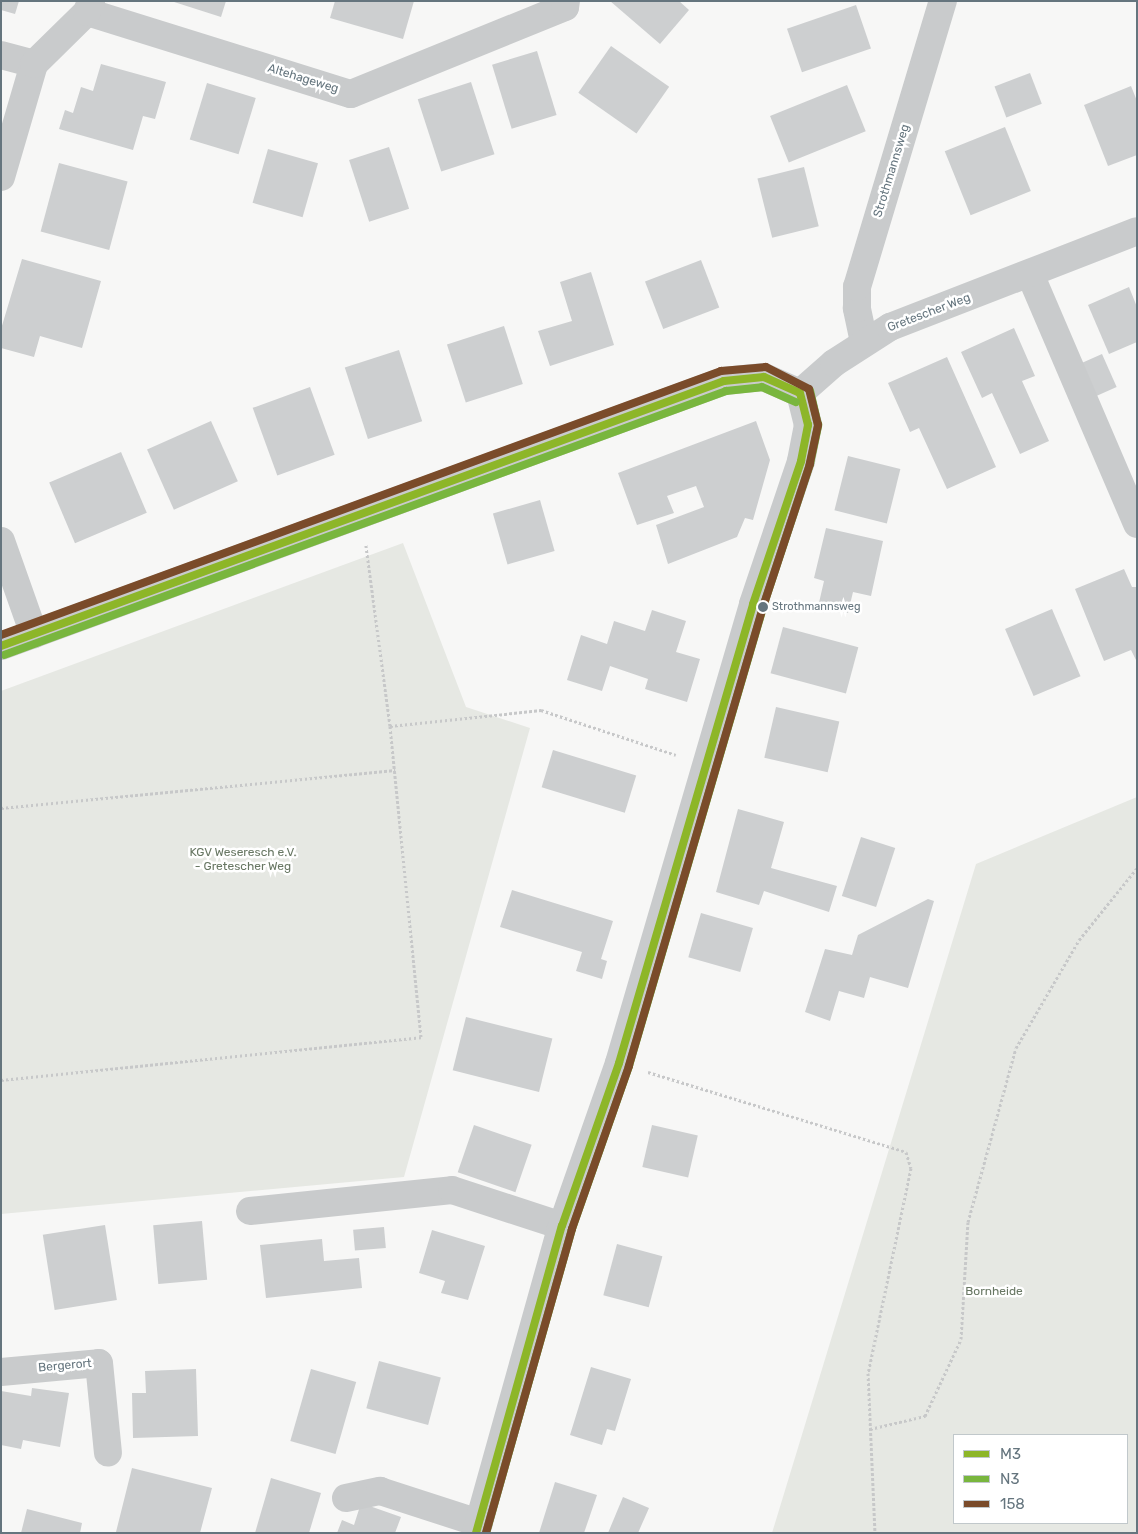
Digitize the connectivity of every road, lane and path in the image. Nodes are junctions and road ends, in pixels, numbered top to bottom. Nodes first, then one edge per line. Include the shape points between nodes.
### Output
1 (566, 1) edge
2 (943, 1) edge
3 (89, 7) edge
4 (1, 55) edge
5 (34, 64) junction
6 (1, 177) edge
7 (1137, 231) edge
8 (1030, 274) junction
9 (864, 342) junction
10 (800, 393) junction
11 (359, 515) junction
12 (1137, 524) edge
13 (1, 541) edge
14 (34, 634) junction
15 (1, 646) edge
16 (390, 726) junction
17 (705, 765) junction
18 (395, 770) junction
19 (1, 808) edge
20 (1137, 868) edge
21 (619, 1063) junction
22 (1, 1080) edge
23 (250, 1211) dead end
24 (562, 1226) junction
25 (1, 1372) edge
26 (870, 1429) junction
27 (108, 1453) dead end
28 (346, 1498) dead end
29 (478, 1528) edge
30 (875, 1533) edge

1 - 3 street, Altehageweg via 565,6 351,94
2 - 9 street, Strothmannsweg via 857,287 857,308
3 - 5 street
4 - 5 street
5 - 6 street
7 - 8 street, Gretescher Weg
8 - 9 street, Gretescher Weg via 890,327
8 - 12 street
9 - 10 street, Gretescher Weg
10 - 11 street via 764,377 724,381
10 - 17 street via 808,425 802,461 753,604
11 - 14 street
11 - 16 path via 368,552
13 - 14 street
14 - 15 street
16 - 17 path via 541,710
16 - 18 path
17 - 21 street
18 - 19 path
18 - 22 path via 421,1037
20 - 26 path via 1079,940 1016,1048 968,1222 961,1339 926,1416
21 - 24 street
21 - 26 path via 906,1152 911,1168 868,1373
23 - 24 street via 452,1190
24 - 29 street
25 - 27 street, Bergerort via 99,1363
26 - 30 path
28 - 29 street via 380,1492

